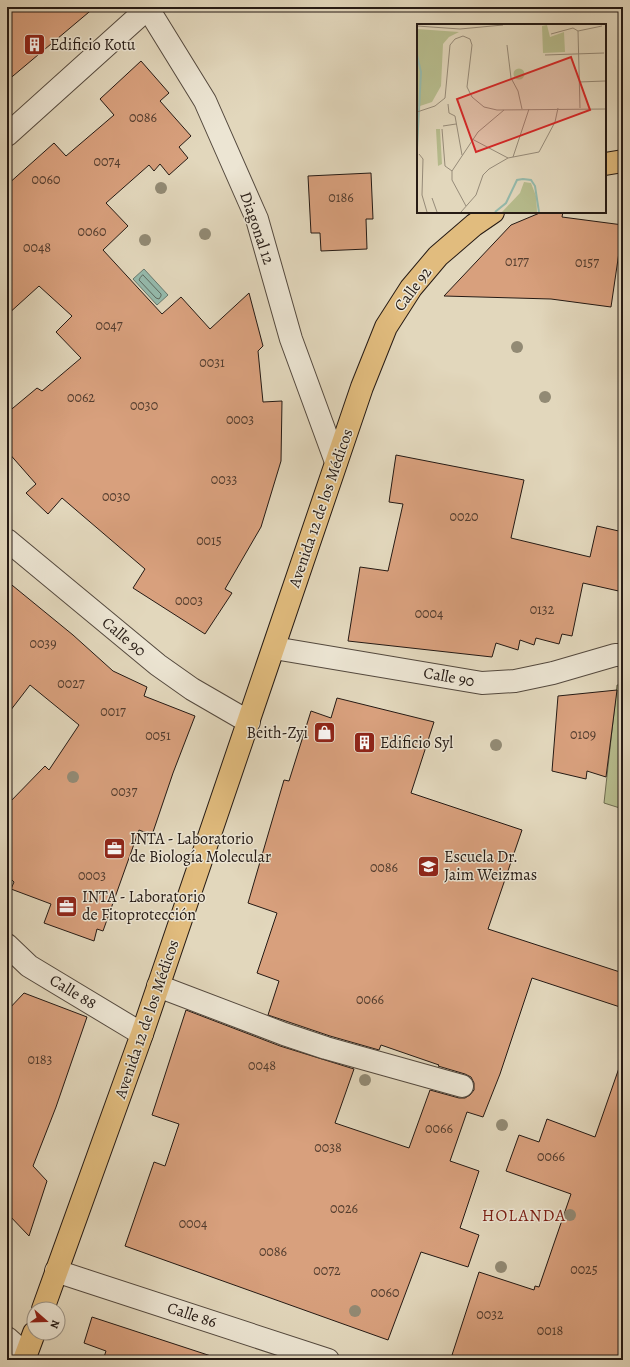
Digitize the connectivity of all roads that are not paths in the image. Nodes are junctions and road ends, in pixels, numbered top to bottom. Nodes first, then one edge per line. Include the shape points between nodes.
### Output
1 (147, 8) edge
2 (7, 135) edge
3 (623, 161) edge
4 (606, 164) edge
5 (492, 213) edge
6 (362, 387) joint
7 (336, 462) junction
8 (7, 540) edge
9 (274, 648) junction
10 (623, 655) edge
11 (249, 722) junction
12 (7, 945) edge
13 (158, 986) junction
14 (142, 1034) junction
15 (462, 1086) dead end
16 (56, 1271) junction
17 (46, 1301) edge
18 (7, 1338) edge
19 (31, 1341) edge
20 (25, 1357) edge
21 (328, 1360) edge

1 - 2 street
1 - 7 street, Diagonal 12 via 205,101 257,219 291,339
3 - 4 main road
5 - 6 main road, Calle 92 via 438,256 411,288 386,327
6 - 7 main road, Avenida 12 de los Médicos
7 - 9 main road, Avenida 12 de los Médicos
8 - 11 street, Calle 90 via 158,665 192,689
9 - 10 street, Calle 90 via 482,683 522,680
9 - 11 main road, Avenida 12 de los Médicos
11 - 13 main road, Avenida 12 de los Médicos
12 - 14 street, Calle 88 via 29,966
13 - 14 main road, Avenida 12 de los Médicos
13 - 15 street via 326,1048
14 - 16 main road, Avenida 12 de los Médicos
16 - 17 main road, Avenida 12 de los Médicos
16 - 21 street, Calle 86
18 - 20 street
19 - 20 main road

